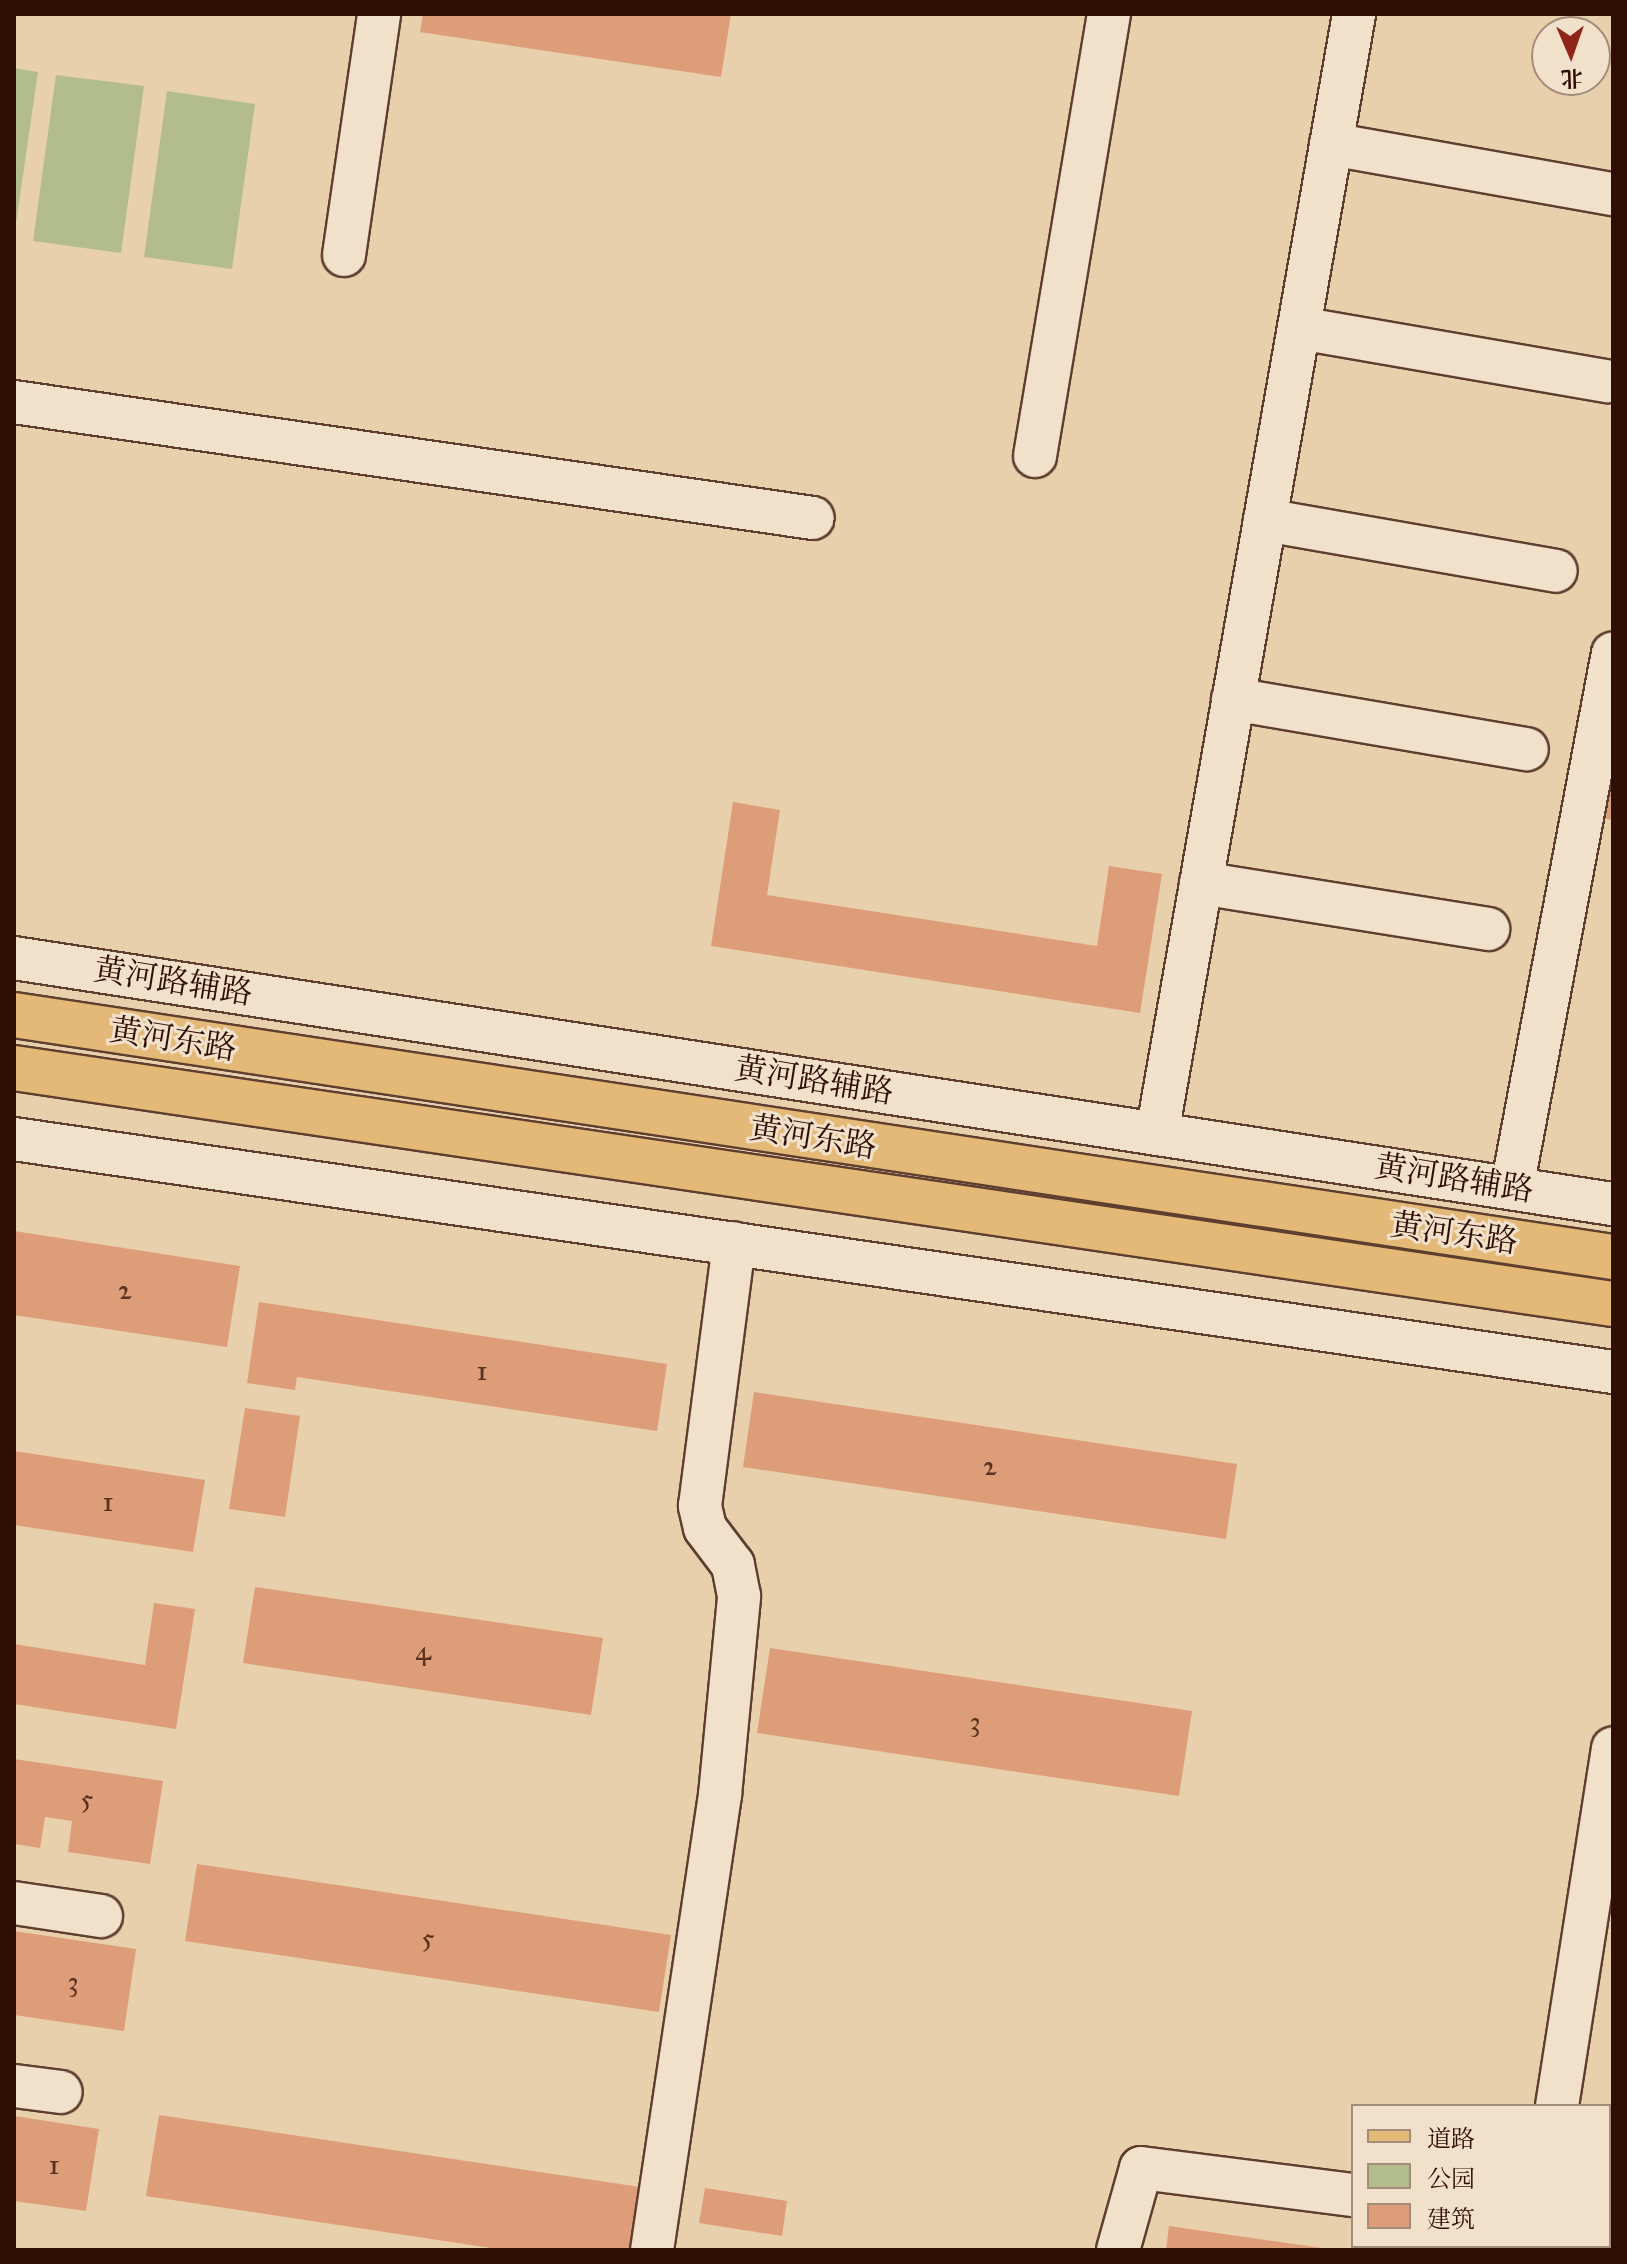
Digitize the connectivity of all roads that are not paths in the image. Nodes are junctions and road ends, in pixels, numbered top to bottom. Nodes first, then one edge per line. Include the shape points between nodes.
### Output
1 (379, 14) edge
2 (1109, 14) edge
3 (1354, 14) edge
4 (1331, 144) junction
5 (1613, 194) edge
6 (344, 255) dead end
7 (1299, 328) junction
8 (1607, 381) dead end
9 (14, 402) edge
10 (1035, 456) dead end
11 (813, 518) dead end
12 (1265, 520) junction
13 (1556, 571) dead end
14 (1613, 653) edge
15 (1233, 699) junction
16 (1527, 749) dead end
17 (1201, 883) junction
18 (1488, 929) dead end
19 (14, 958) edge
20 (14, 1015) edge
21 (14, 1068) edge
22 (1157, 1134) junction
23 (14, 1139) edge
24 (1512, 1188) junction
25 (1613, 1204) edge
26 (734, 1243) junction
27 (1613, 1257) edge
28 (1613, 1304) edge
29 (1613, 1372) edge
30 (1613, 1748) edge
31 (14, 1903) edge
32 (101, 1916) dead end
33 (14, 2086) edge
34 (61, 2092) dead end
35 (1557, 2104) edge
36 (1351, 2195) edge
37 (652, 2250) edge
38 (1118, 2250) edge

1 - 6 street
2 - 10 street
3 - 4 street
4 - 5 street
4 - 7 street
7 - 8 street
7 - 12 street
9 - 11 street
12 - 13 street
12 - 15 street
14 - 24 street
15 - 16 street
15 - 17 street
17 - 18 street
17 - 22 street
19 - 22 street, 黄河路辅路
20 - 27 main road, 黄河东路
21 - 28 main road, 黄河东路
22 - 24 street, 黄河路辅路
23 - 26 street
24 - 25 street, 黄河路辅路
26 - 29 street
26 - 37 street via 700,1506 705,1528 733,1565 739,1596 720,1795
30 - 35 street
31 - 32 street
33 - 34 street
36 - 38 street via 1141,2168

